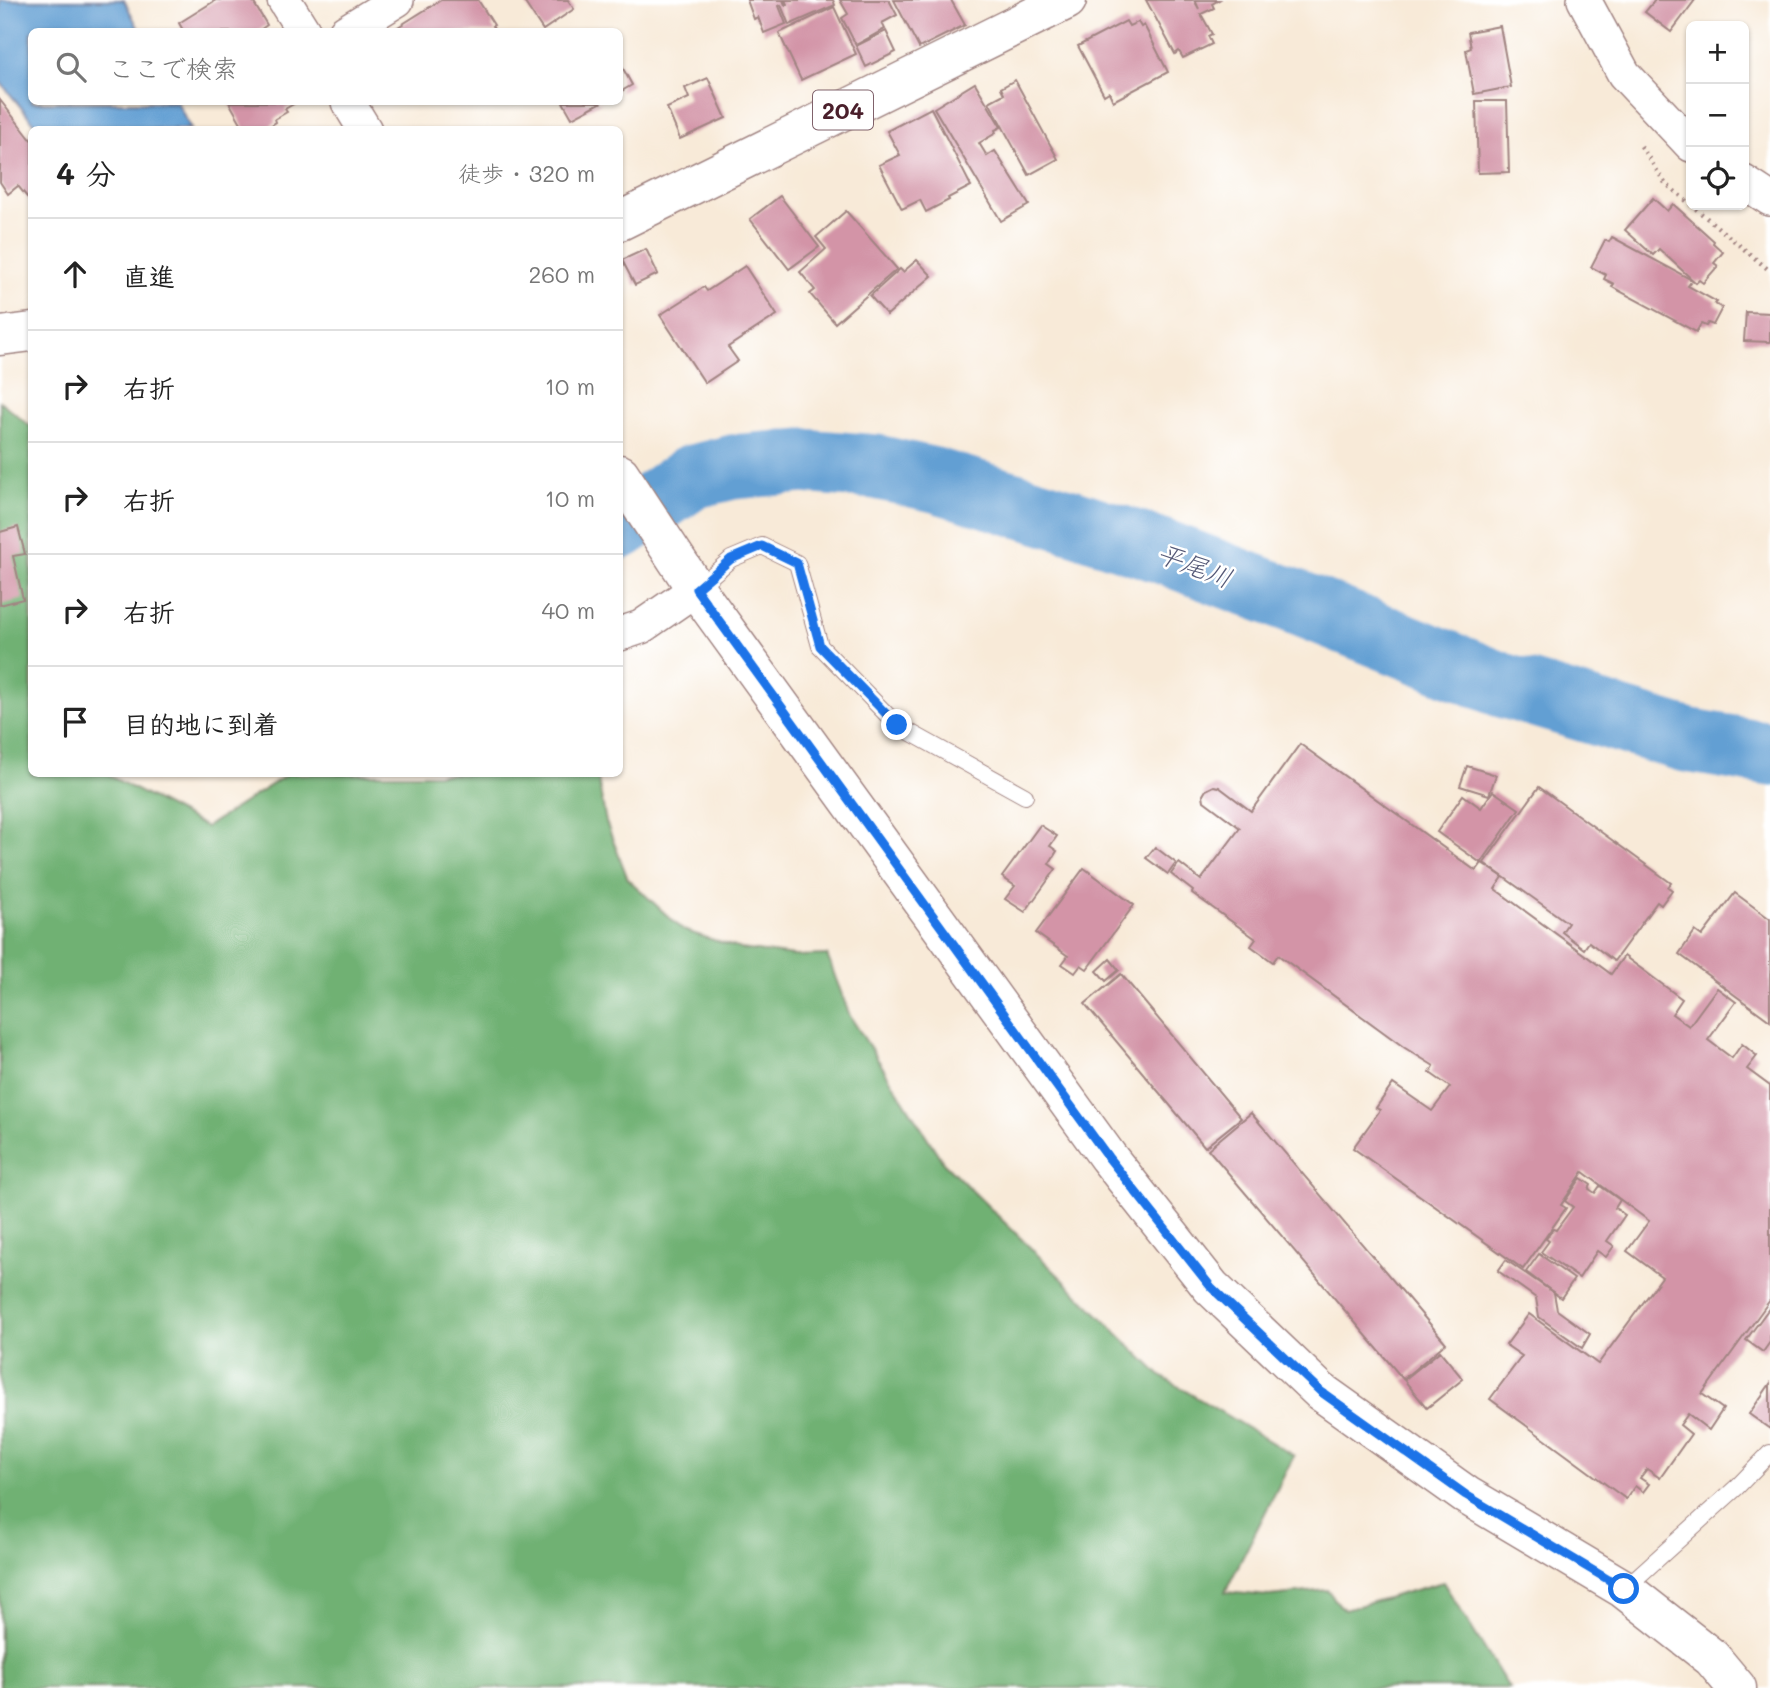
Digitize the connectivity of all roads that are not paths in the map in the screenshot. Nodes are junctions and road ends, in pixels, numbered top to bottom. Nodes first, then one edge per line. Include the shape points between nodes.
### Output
1 (284, 0) edge
2 (397, 0) edge
3 (1068, 0) edge
4 (1584, 0) edge
5 (302, 28) edge
6 (352, 28) edge
7 (350, 105) edge
8 (363, 126) edge
9 (1686, 140) edge
10 (1749, 185) edge
11 (1770, 199) edge
12 (623, 220) edge
13 (28, 332) edge
14 (0, 336) edge
15 (626, 485) edge
16 (687, 575) junction
17 (623, 633) edge
18 (1025, 796) dead end
19 (1770, 1453) edge
20 (1624, 1589) junction
21 (1737, 1688) edge

1 - 5 street
2 - 6 street
3 - 12 main road, 204
4 - 9 street via 1624,74
7 - 8 street
10 - 11 street
13 - 14 main road
15 - 16 main road
16 - 17 street via 641,627
16 - 18 lane via 762,546 797,563 820,646 897,725
16 - 20 main road via 1108,1157 1211,1287 1320,1391 1466,1495
19 - 20 lane
20 - 21 main road via 1712,1658

